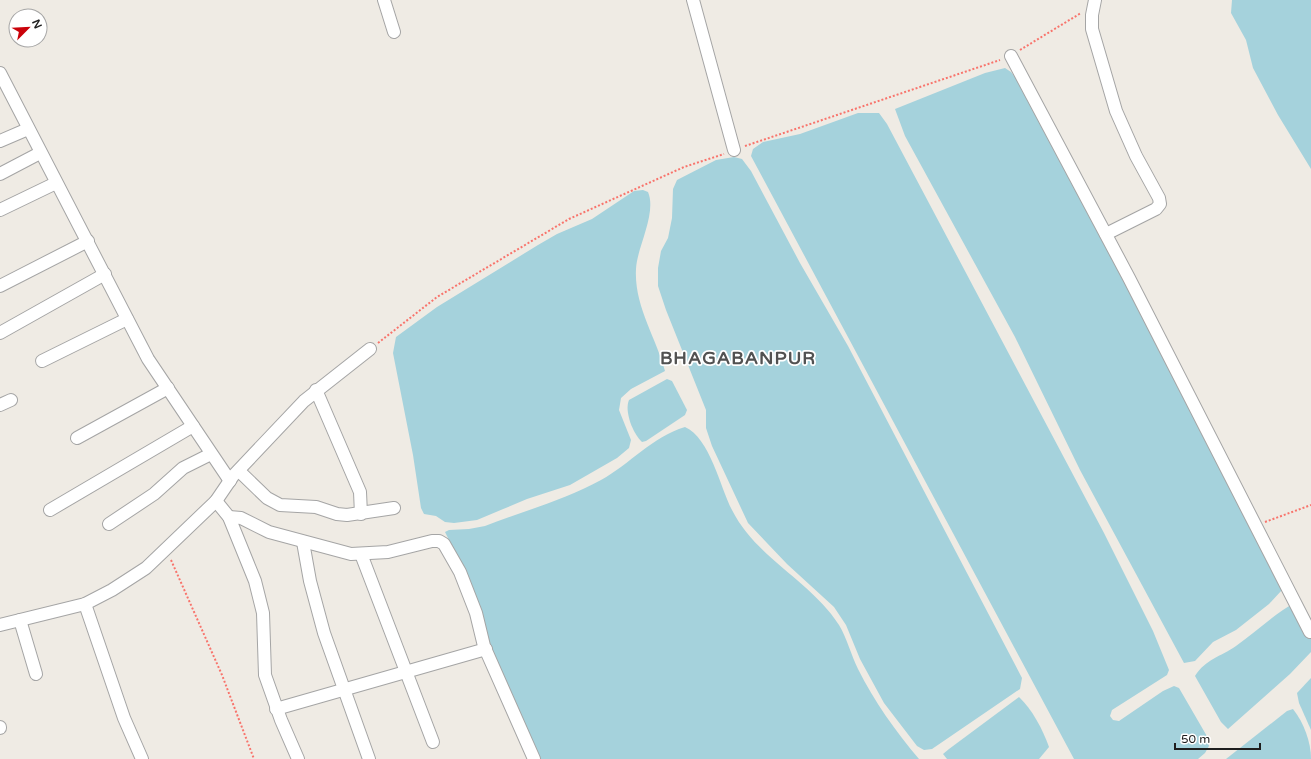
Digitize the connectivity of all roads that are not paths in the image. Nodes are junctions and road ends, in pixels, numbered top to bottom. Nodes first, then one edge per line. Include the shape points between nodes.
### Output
1 (384, 0) edge
2 (693, 0) edge
3 (1094, 0) edge
4 (394, 32) dead end
5 (1011, 56) road end
6 (0, 73) edge
7 (28, 129) junction
8 (0, 141) edge
9 (734, 150) road end
10 (40, 153) junction
11 (0, 174) edge
12 (56, 183) junction
13 (0, 210) edge
14 (1106, 234) junction
15 (88, 241) junction
16 (105, 274) junction
17 (0, 286) edge
18 (127, 319) junction
19 (0, 333) edge
20 (370, 349) road end
21 (42, 361) dead end
22 (168, 388) junction
23 (316, 390) junction
24 (192, 426) junction
25 (76, 438) dead end
26 (211, 454) junction
27 (238, 471) junction
28 (230, 480) junction
29 (216, 501) junction
30 (394, 508) dead end
31 (50, 510) dead end
32 (361, 514) junction
33 (229, 516) junction
34 (109, 524) dead end
35 (303, 542) junction
36 (362, 554) junction
37 (85, 604) junction
38 (20, 620) junction
39 (0, 625) edge
40 (1310, 632) dead end
41 (486, 649) junction
42 (406, 672) junction
43 (36, 674) dead end
44 (344, 689) junction
45 (276, 709) junction
46 (434, 742) dead end
47 (142, 759) edge
48 (298, 759) edge
49 (369, 759) edge
50 (534, 759) edge

1 - 4 street
2 - 9 street
3 - 14 street via 1093,34 1116,111 1136,156 1160,198 1156,210
5 - 14 street
6 - 7 street
7 - 8 street
7 - 10 street
10 - 11 street
10 - 12 street
12 - 13 street
12 - 15 street
14 - 40 street
15 - 16 street
15 - 17 street
16 - 18 street
16 - 19 street
18 - 21 street
18 - 22 street via 148,359
20 - 23 street
22 - 24 street
22 - 25 street
23 - 27 street
23 - 32 street via 358,488
24 - 26 street
24 - 31 street
26 - 28 street
26 - 34 street via 183,468 154,494
27 - 28 street
27 - 32 street via 273,503 316,507 337,514
28 - 29 street
29 - 33 street
29 - 37 street via 146,568
30 - 32 street
33 - 35 street via 241,518 269,532
33 - 45 street via 257,588 263,618 264,675
35 - 36 street via 343,553
35 - 44 street via 322,626
36 - 41 street via 388,552 432,541 444,544 460,572 476,613
36 - 42 street
37 - 38 street
37 - 47 street via 124,718
38 - 39 street
38 - 43 street
41 - 42 street
41 - 50 street
42 - 44 street
42 - 46 street
44 - 45 street
44 - 49 street
45 - 48 street

